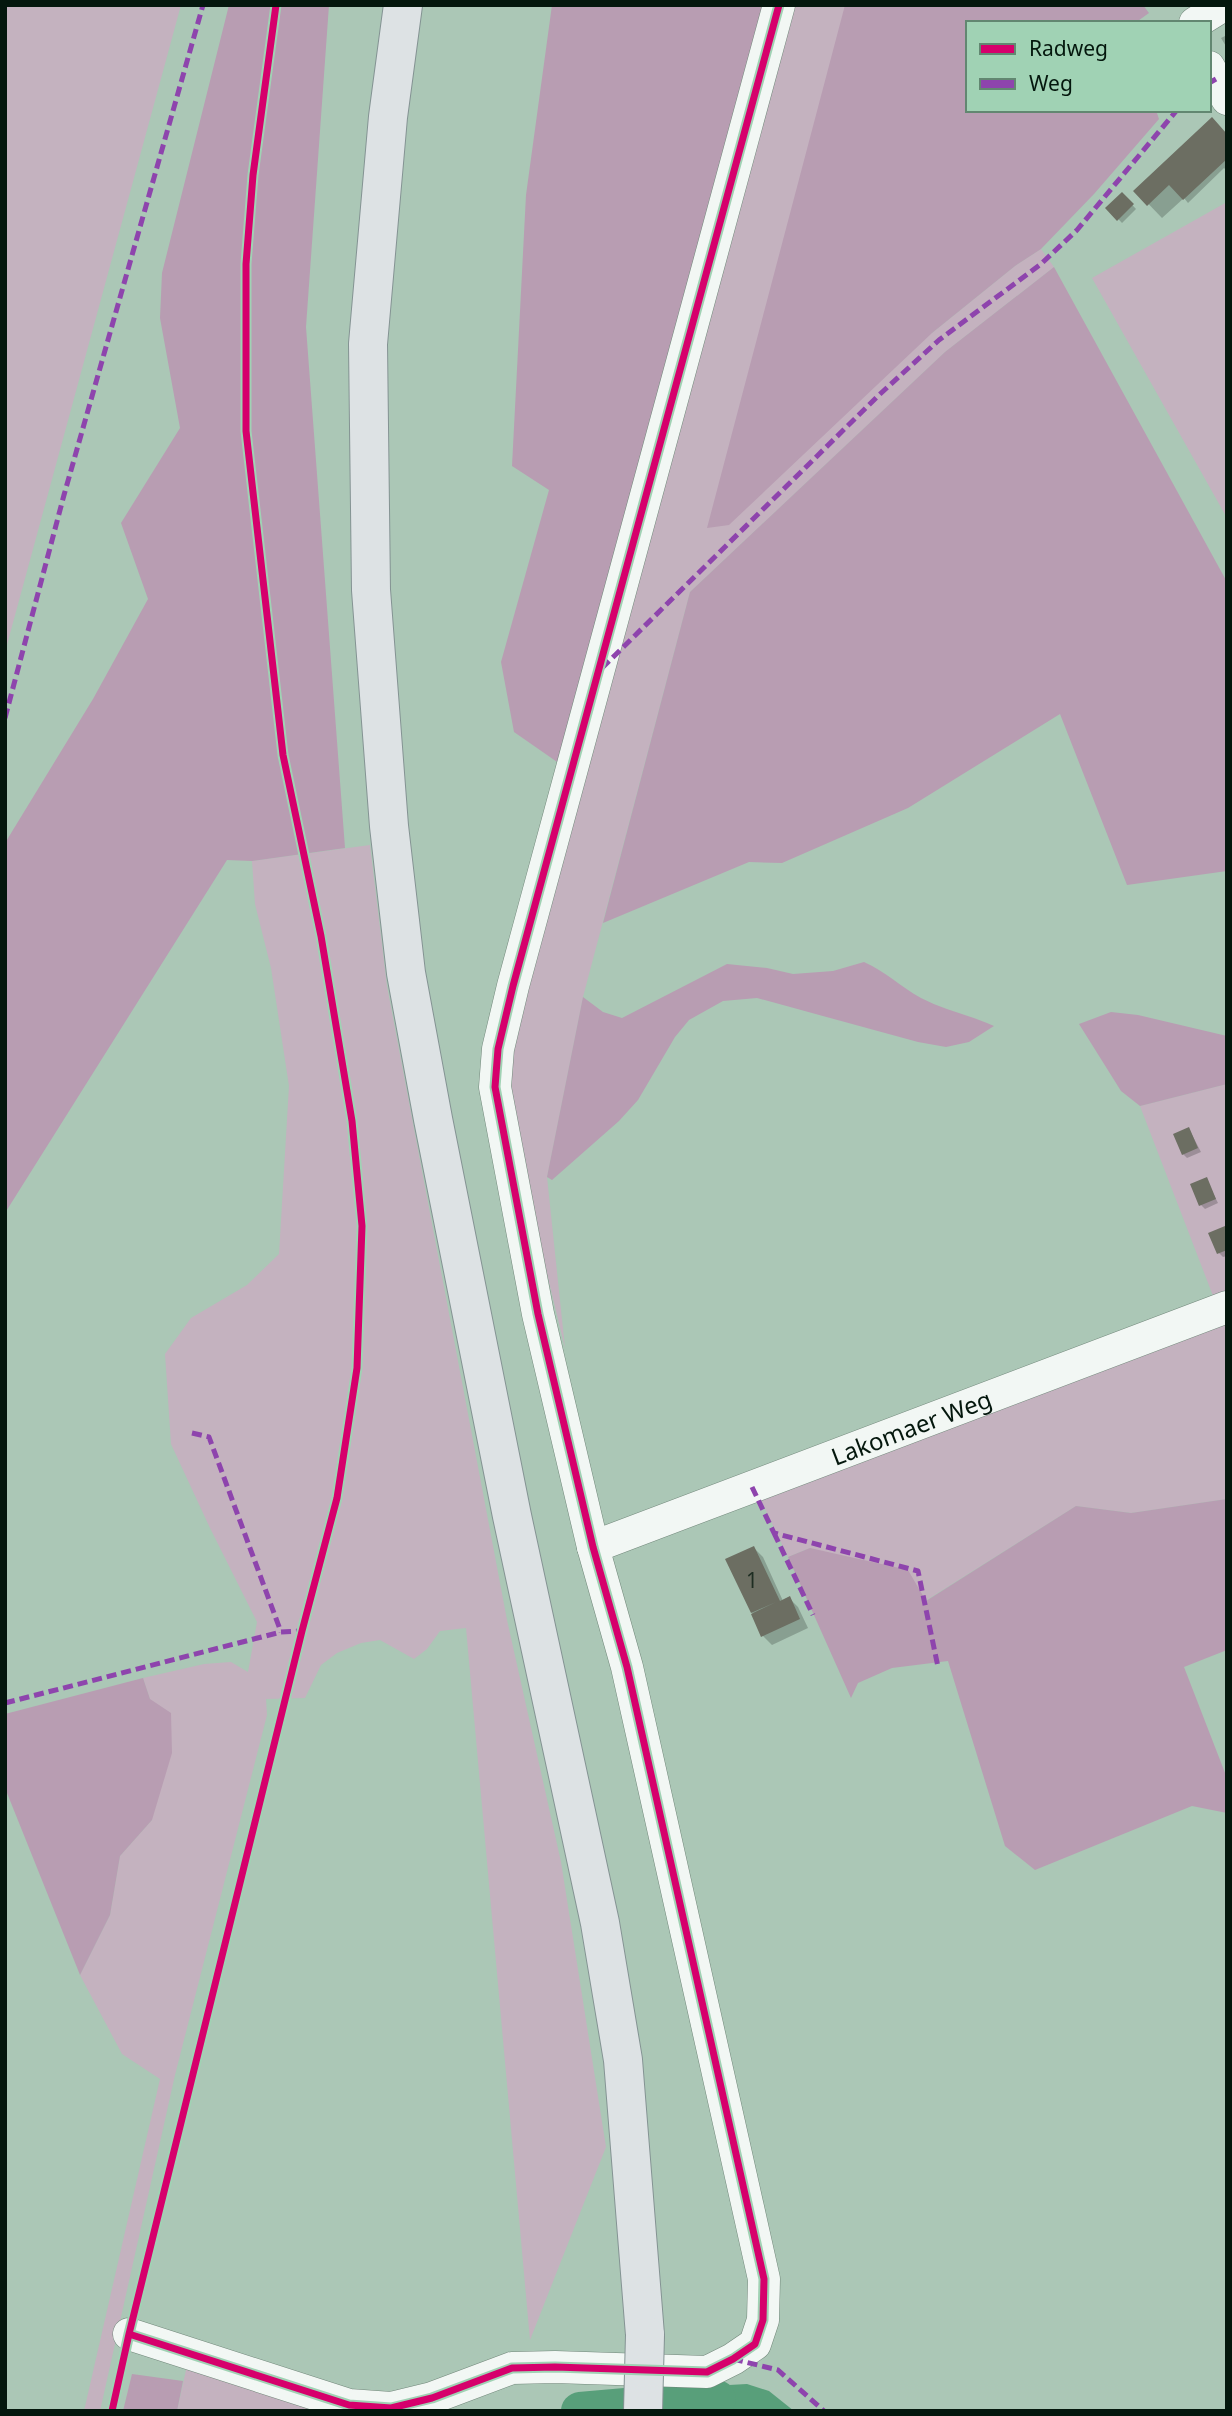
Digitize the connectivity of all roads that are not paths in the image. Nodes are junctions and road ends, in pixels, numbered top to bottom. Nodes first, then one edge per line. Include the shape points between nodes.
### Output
1 (402, 5) edge
2 (779, 5) edge
3 (1175, 5) edge
4 (1224, 5) edge
5 (1184, 21) edge
6 (1198, 21) edge
7 (1211, 71) edge
8 (1227, 99) edge
9 (1227, 1307) edge
10 (593, 1547) junction
11 (128, 2334) dead end
12 (643, 2411) edge

1 - 12 main road, bridge via 368,344 371,590 389,826 406,973 433,1119 600,1923 623,2060 645,2335
2 - 10 street via 498,1049 495,1087 520,1222
3 - 5 street
4 - 6 street
7 - 8 street
9 - 10 street, Lakomaer Weg
10 - 11 street via 627,1667 764,2280 763,2320 755,2344 706,2372 512,2368 391,2408 349,2405

